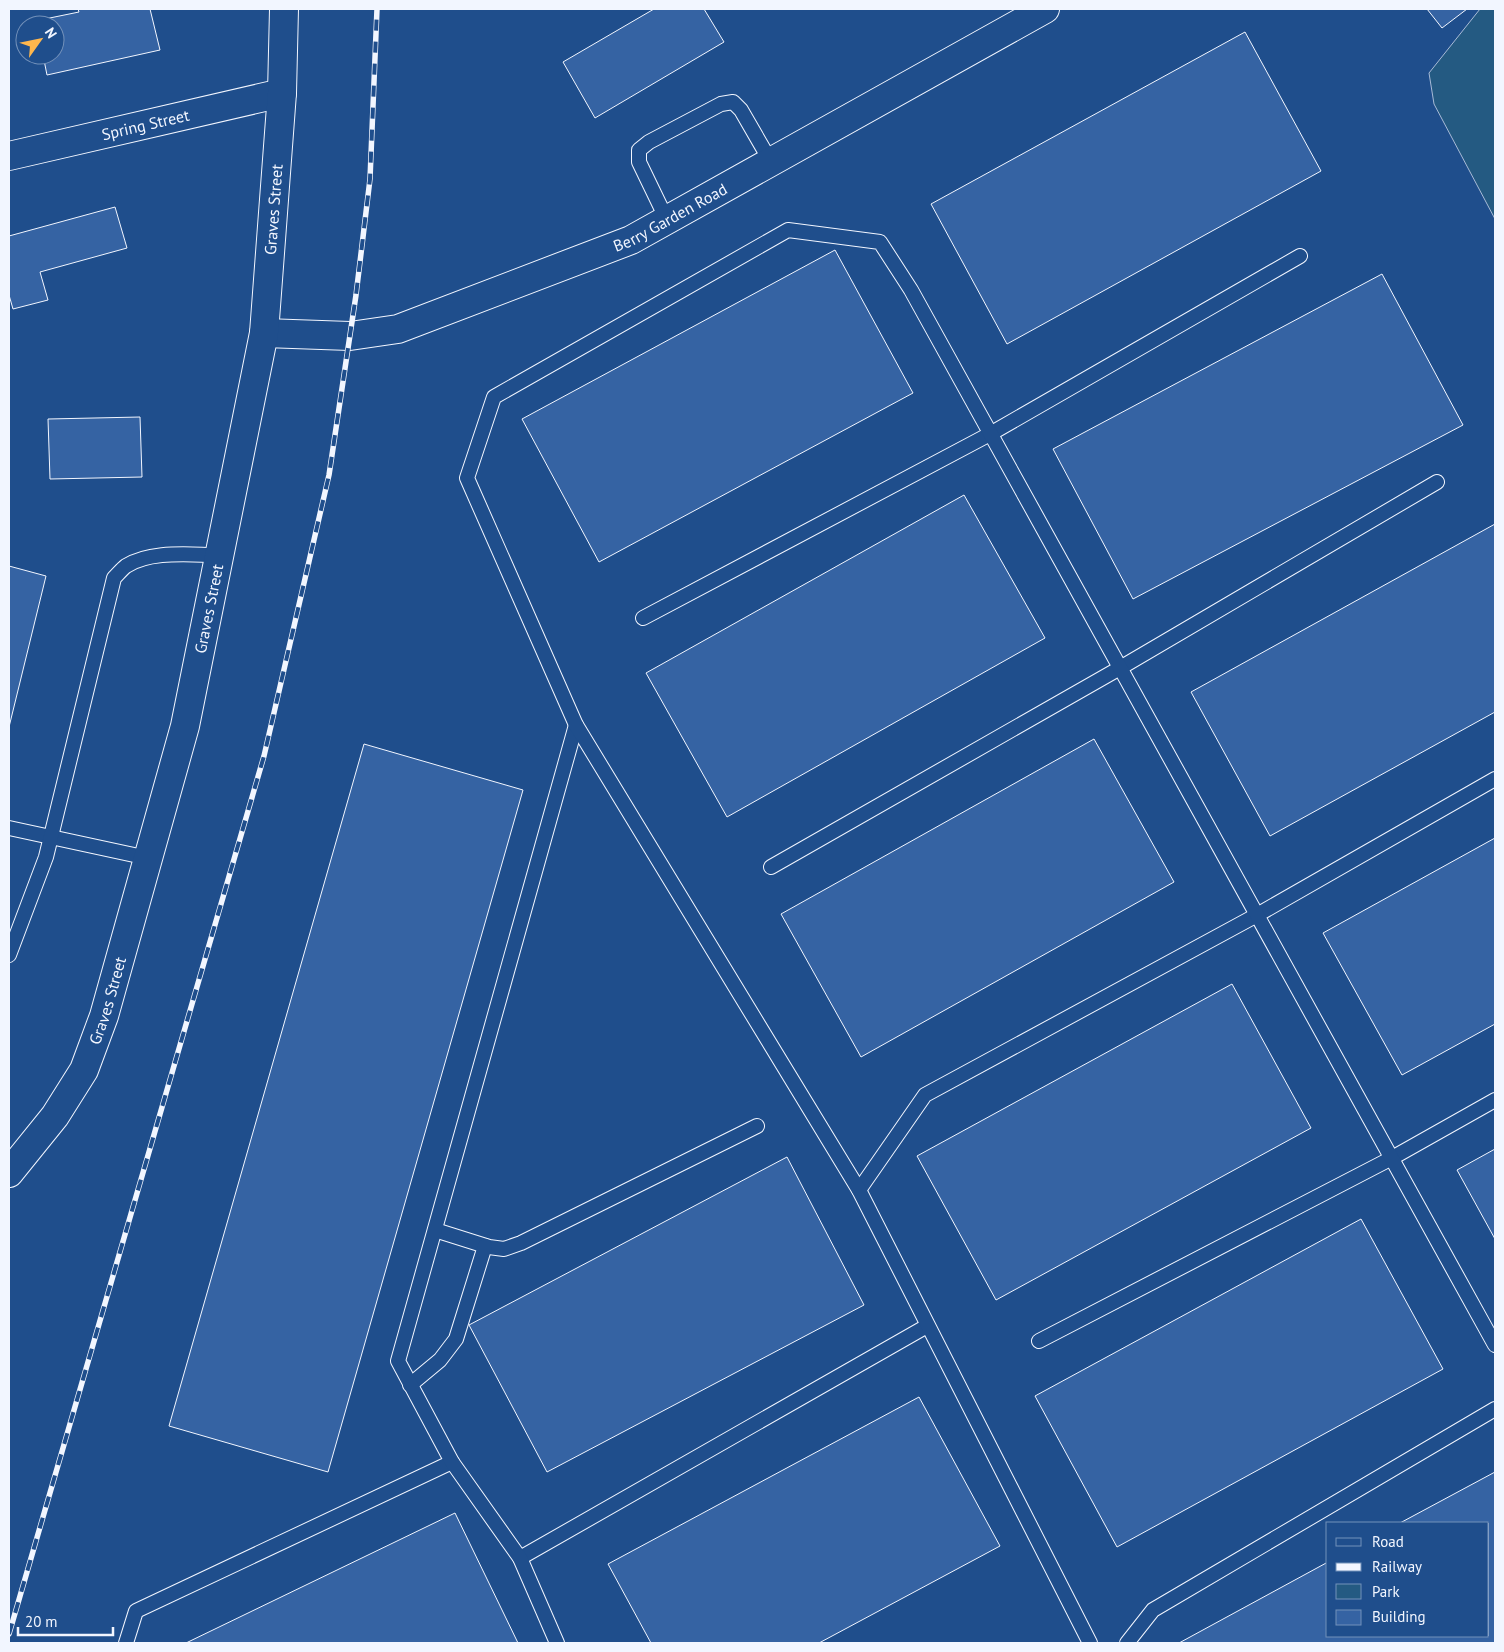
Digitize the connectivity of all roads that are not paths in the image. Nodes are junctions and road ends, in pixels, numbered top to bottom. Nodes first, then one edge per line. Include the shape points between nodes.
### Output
1 (284, 9) edge
2 (1045, 9) edge
3 (282, 93) junction
4 (9, 156) edge
5 (771, 162) junction
6 (667, 220) junction
7 (1300, 256) dead end
8 (264, 333) junction
9 (990, 434) junction
10 (1437, 482) dead end
11 (219, 556) junction
12 (643, 618) dead end
13 (1120, 668) junction
14 (576, 725) junction
15 (1495, 779) edge
16 (9, 828) edge
17 (51, 836) junction
18 (148, 858) junction
19 (771, 867) dead end
20 (1257, 915) junction
21 (9, 955) edge
22 (1495, 1100) edge
23 (757, 1126) dead end
24 (1392, 1158) junction
25 (9, 1173) edge
26 (859, 1190) junction
27 (435, 1230) junction
28 (485, 1246) junction
29 (927, 1326) junction
30 (1039, 1340) dead end
31 (1495, 1345) edge
32 (410, 1385) junction
33 (1495, 1409) edge
34 (452, 1462) junction
35 (520, 1558) junction
36 (126, 1643) edge
37 (557, 1643) edge
38 (1090, 1643) edge
39 (1127, 1643) edge

1 - 3 street, Graves Street
2 - 5 street, Berry Garden Road
3 - 4 street, Spring Street
3 - 8 street, Graves Street
5 - 6 street, Berry Garden Road
5 - 6 lane via 733,102 721,104 649,142 639,150 639,162
6 - 8 street, Berry Garden Road via 631,240 398,329 350,336
7 - 9 lane
8 - 11 street, Graves Street
9 - 12 lane
9 - 13 lane
9 - 14 lane via 880,242 788,230 494,397 467,478
10 - 13 lane
11 - 17 lane via 164,554 126,566 114,578
11 - 18 street, Graves Street via 184,726
13 - 19 lane
13 - 20 lane
14 - 26 lane
14 - 27 lane
15 - 20 lane
16 - 17 lane
17 - 18 lane
17 - 21 lane
18 - 25 street, Graves Street via 104,1016 84,1070 55,1116
20 - 24 lane
20 - 26 lane via 925,1095
22 - 24 lane
23 - 28 lane via 521,1243 504,1249
24 - 30 lane
24 - 31 lane
26 - 29 lane
27 - 28 lane
27 - 32 lane via 398,1361
28 - 32 lane via 456,1339 440,1360
29 - 35 lane
29 - 38 lane
32 - 34 lane
33 - 39 lane via 1153,1610
34 - 35 lane
34 - 36 lane via 136,1611
35 - 37 lane

